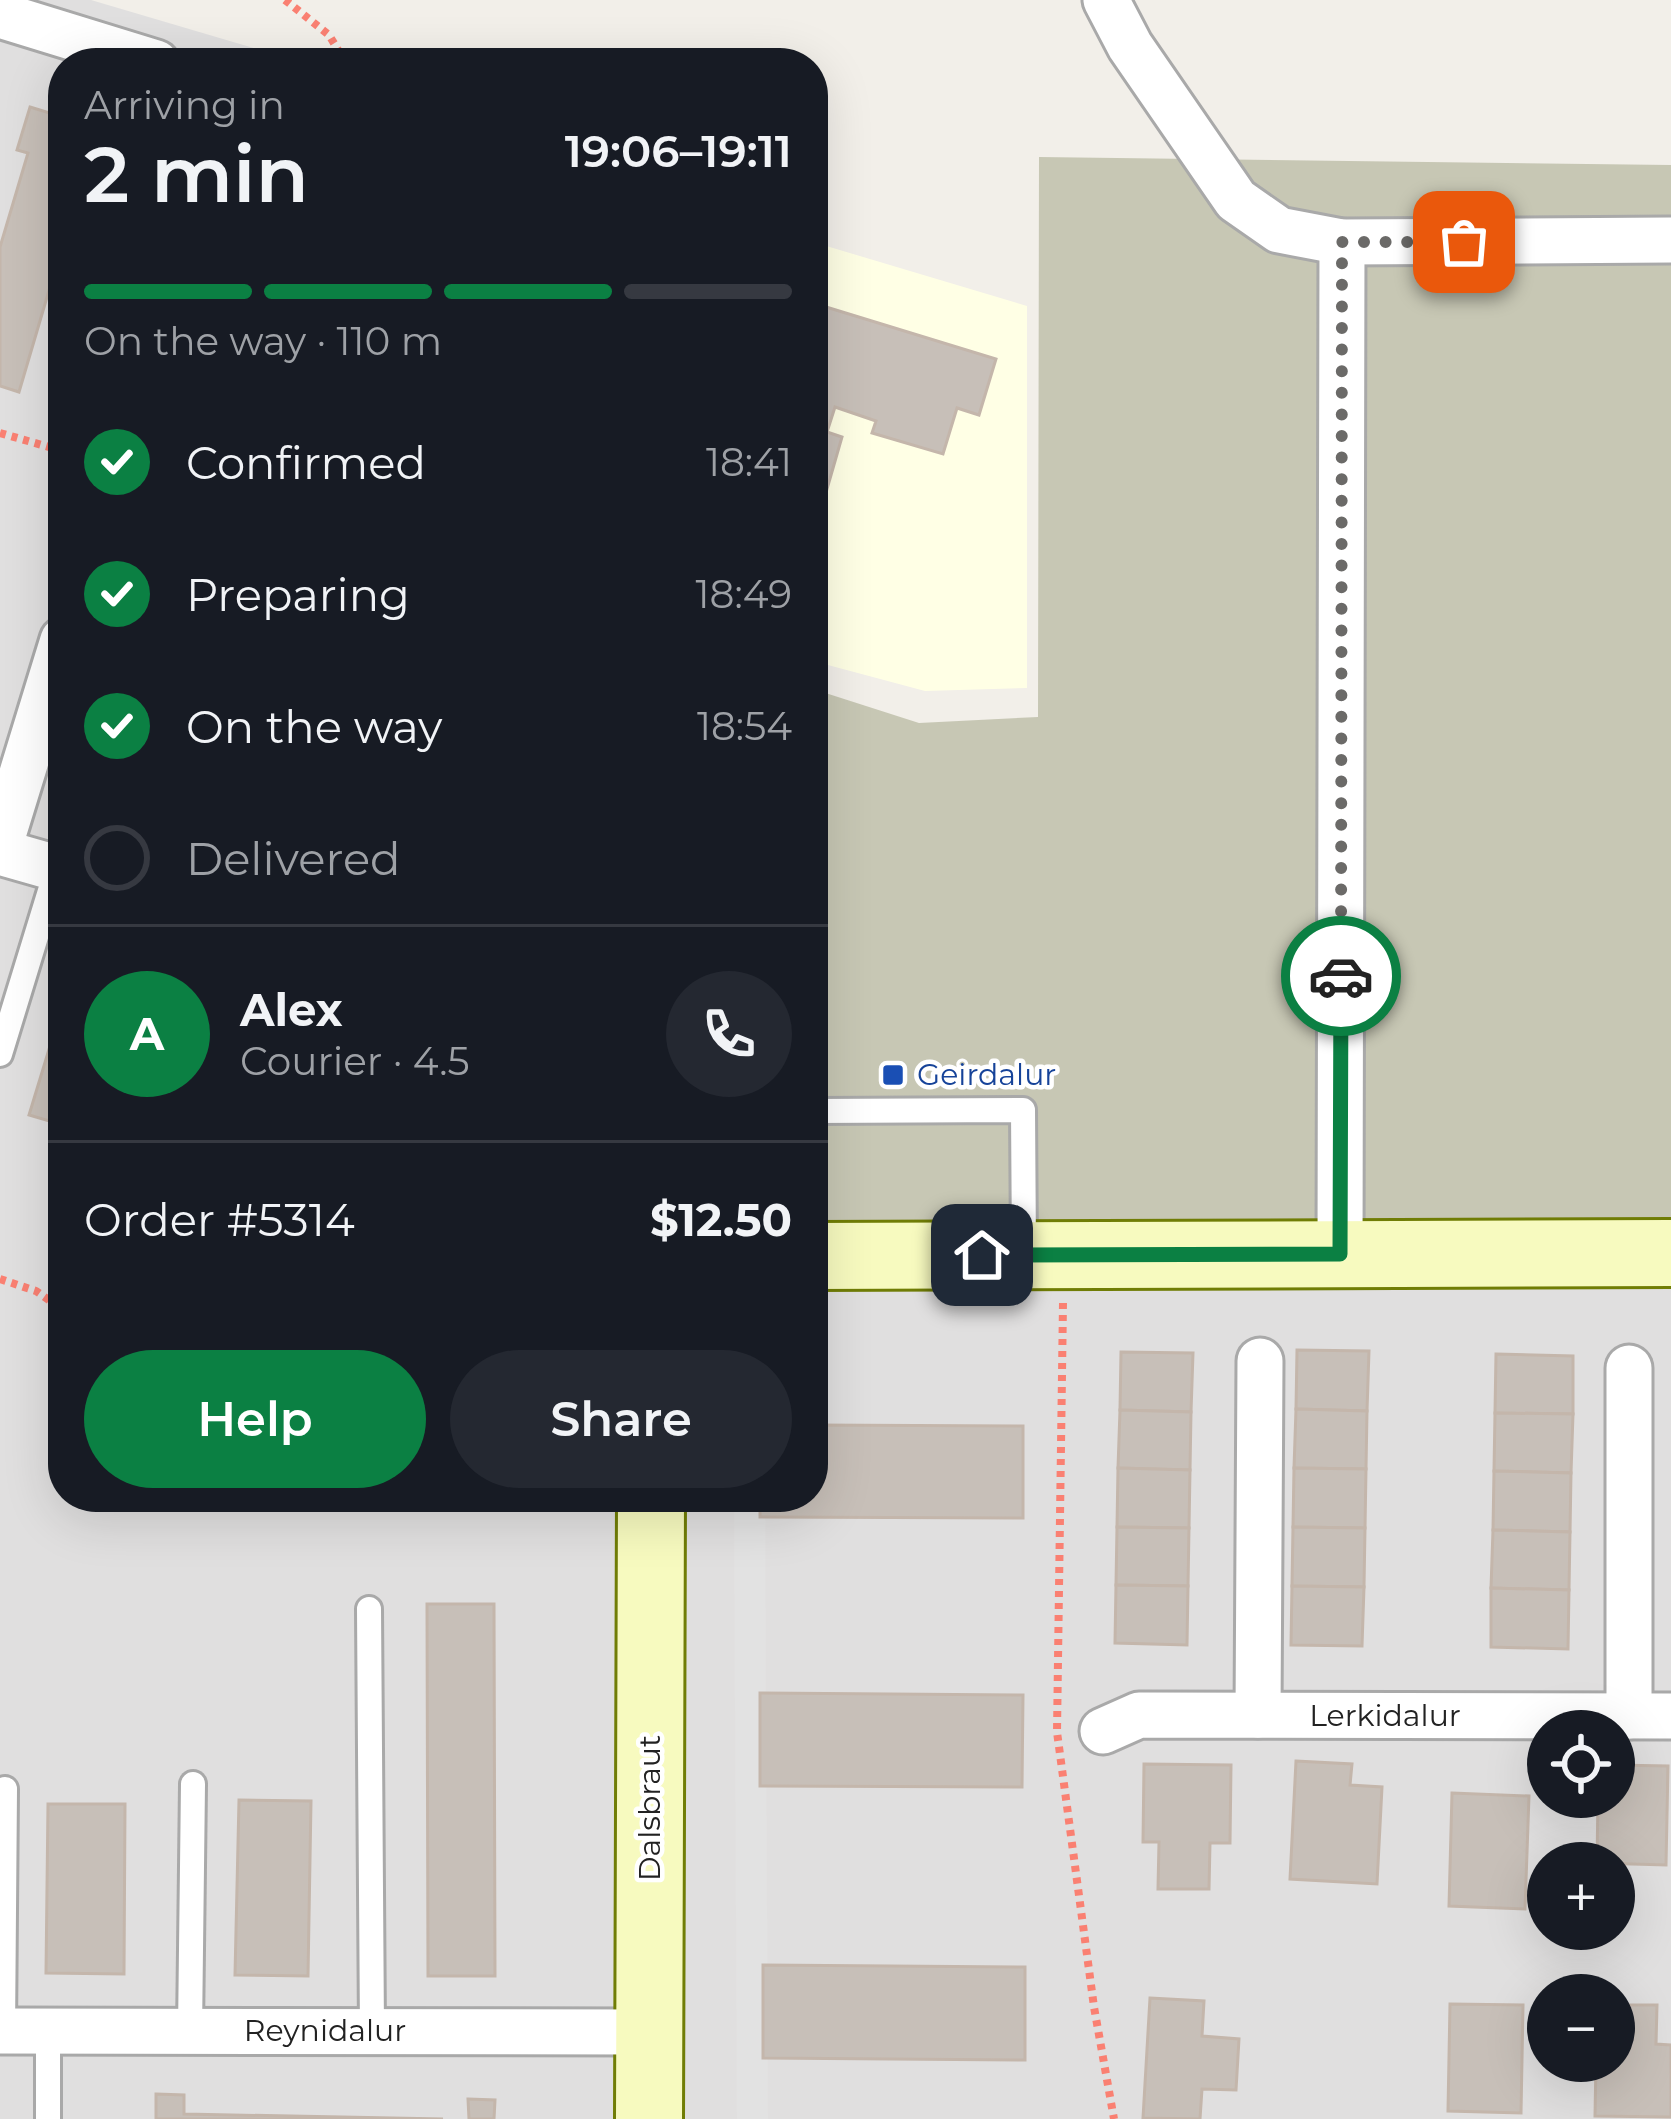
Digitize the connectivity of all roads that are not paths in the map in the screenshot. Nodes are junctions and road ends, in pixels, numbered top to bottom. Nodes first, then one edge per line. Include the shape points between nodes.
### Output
1 (1106, 0) edge
2 (0, 15) edge
3 (107, 48) edge
4 (1671, 240) edge
5 (1342, 242) junction
6 (48, 690) edge
7 (0, 848) edge
8 (48, 865) edge
9 (48, 906) edge
10 (0, 1054) edge
11 (828, 1111) edge
12 (1671, 1253) edge
13 (1340, 1254) junction
14 (828, 1257) edge
15 (1044, 1278) junction
16 (1260, 1360) dead end
17 (1629, 1368) dead end
18 (651, 1512) edge
19 (369, 1609) dead end
20 (1258, 1715) junction
21 (1650, 1716) edge
22 (1102, 1731) dead end
23 (193, 1784) dead end
24 (5, 1789) dead end
25 (17, 2031) edge
26 (190, 2031) junction
27 (372, 2031) junction
28 (649, 2032) junction
29 (48, 2119) edge
30 (649, 2119) edge

1 - 5 street via 1236,200 1279,230
2 - 3 street
4 - 5 street
5 - 13 street
6 - 7 street
7 - 8 street
9 - 10 lane
11 - 15 lane via 1024,1110
12 - 13 street
13 - 15 street
14 - 15 street
16 - 20 street
17 - 21 street
18 - 28 street, Dalsbraut
19 - 27 lane
20 - 21 street, Lerkidalur
20 - 22 street, Lerkidalur via 1139,1715
23 - 26 lane
24 - 25 lane
25 - 26 street, Reynidalur
25 - 29 lane
26 - 27 street, Reynidalur
27 - 28 street, Reynidalur
28 - 30 street, Dalsbraut

